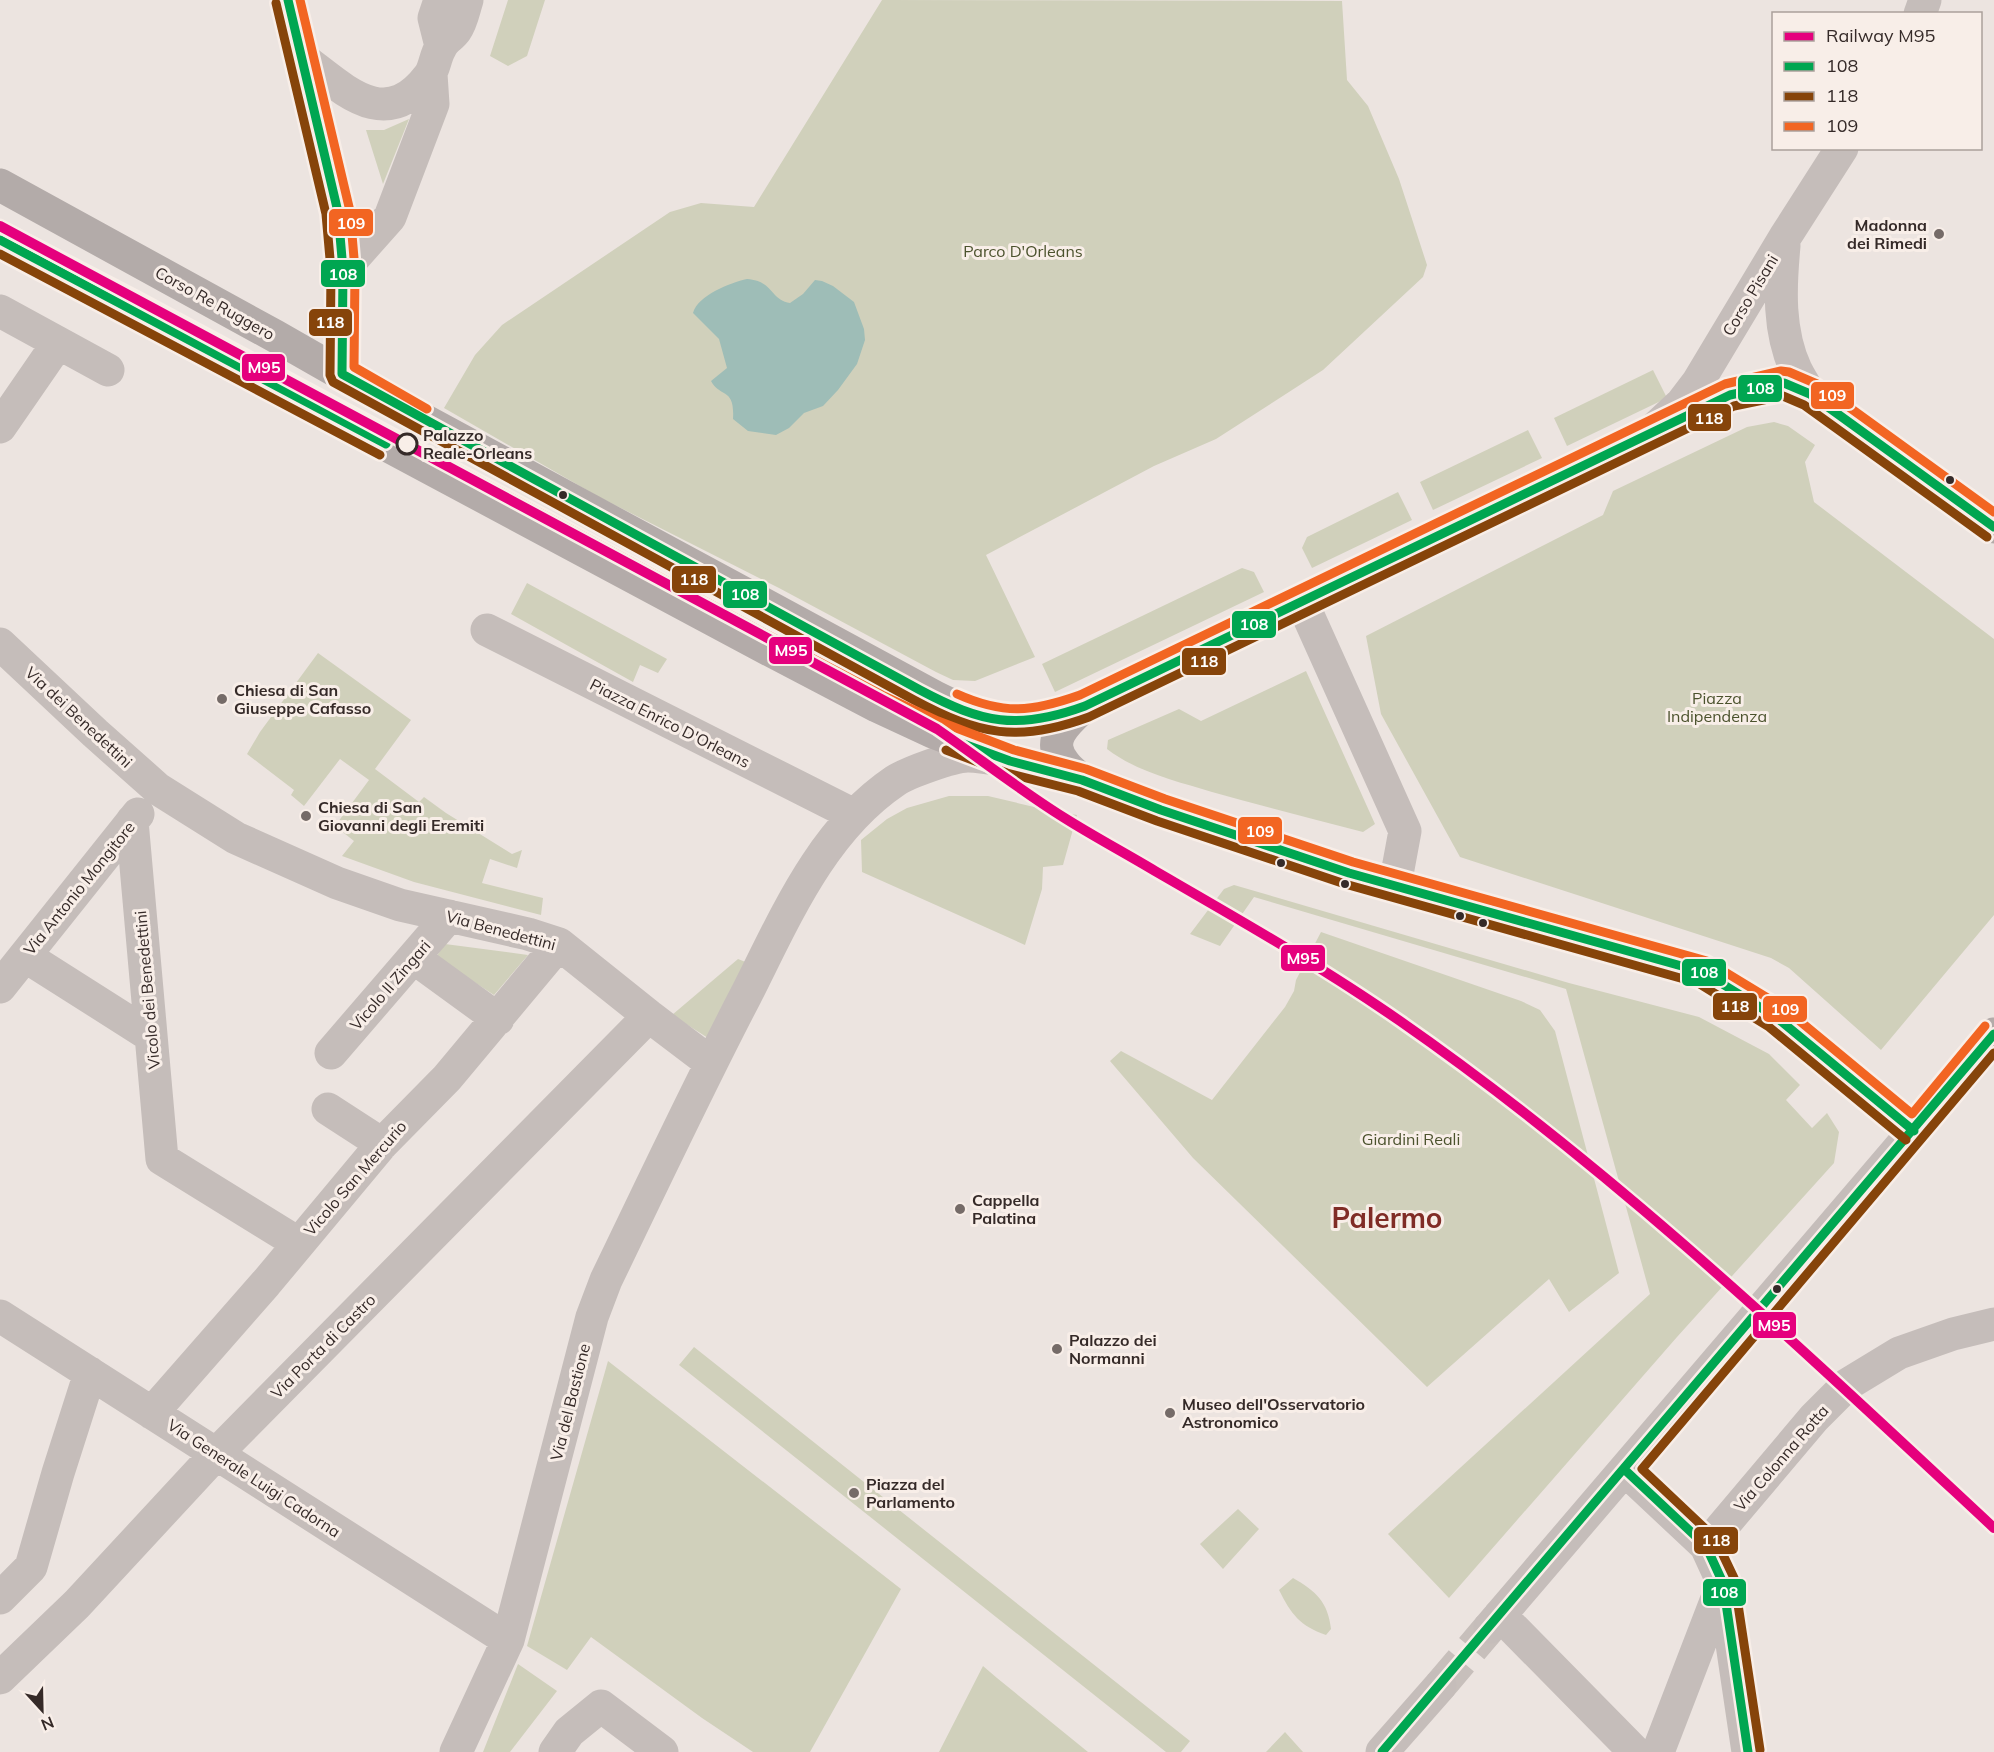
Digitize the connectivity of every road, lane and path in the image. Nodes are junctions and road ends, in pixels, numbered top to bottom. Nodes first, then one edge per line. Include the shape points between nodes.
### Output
1 (288, 0) edge
2 (440, 0) edge
3 (467, 0) edge
4 (302, 58) junction
5 (436, 60) junction
6 (1841, 150) edge
7 (0, 185) edge
8 (1785, 237) junction
9 (0, 240) edge
10 (343, 270) junction
11 (0, 311) edge
12 (58, 343) junction
13 (108, 370) dead end
14 (342, 374) junction
15 (1810, 394) junction
16 (0, 428) edge
17 (1648, 435) junction
18 (1994, 527) edge
19 (1302, 602) junction
20 (487, 630) dead end
21 (0, 644) edge
22 (1085, 706) junction
23 (1010, 761) junction
24 (1082, 780) junction
25 (158, 789) junction
26 (854, 815) junction
27 (132, 822) junction
28 (1395, 885) junction
29 (449, 916) junction
30 (552, 952) junction
31 (25, 956) junction
32 (414, 958) junction
33 (0, 987) edge
34 (649, 1017) junction
35 (498, 1019) junction
36 (1994, 1034) edge
37 (151, 1036) junction
38 (331, 1053) dead end
39 (711, 1063) junction
40 (328, 1109) dead end
41 (1914, 1131) junction
42 (382, 1144) junction
43 (298, 1243) junction
44 (0, 1316) edge
45 (1994, 1324) edge
46 (90, 1373) junction
47 (152, 1413) junction
48 (216, 1454) junction
49 (1625, 1470) junction
50 (1706, 1546) junction
51 (1723, 1583) junction
52 (0, 1598) edge
53 (508, 1640) junction
54 (0, 1678) edge
55 (1440, 1686) tunnel mouth
56 (456, 1752) edge
57 (555, 1752) edge
58 (662, 1752) edge
59 (1382, 1752) edge
60 (1635, 1752) edge
61 (1658, 1752) edge
62 (1748, 1752) edge

1 - 4 main road
2 - 5 street via 434,18
3 - 5 street via 458,29
4 - 5 street via 359,100 372,104 395,104 415,92
4 - 10 main road via 338,212
5 - 10 street via 433,104 390,217
6 - 8 street, Corso Pisani
7 - 14 main road, Corso Re Ruggero
8 - 15 street via 1780,286 1783,329 1795,369
8 - 17 street, Corso Pisani via 1698,382
9 - 23 main road via 878,706
10 - 14 main road
11 - 12 street
12 - 13 street
12 - 16 street
14 - 22 main road, Corso Re Ruggero via 934,697 979,716 1003,721 1054,717
15 - 17 main road via 1784,383 1730,395
15 - 18 main road
17 - 19 main road
19 - 22 main road
19 - 28 street via 1405,831
20 - 26 street, Piazza Enrico D'Orleans
21 - 25 street, Via dei Benedettini
22 - 24 main road via 1065,723 1057,748 1064,763
23 - 24 main road
23 - 26 street via 966,756 935,764 896,780
24 - 28 main road via 1161,810
25 - 27 street, Via Antonio Mongitore
25 - 29 street, Via Benedettini via 236,838 337,883 400,905
26 - 39 street via 827,847 799,891
27 - 31 street, Via Antonio Mongitore
27 - 37 street, Vicolo dei Benedettini
28 - 41 main road via 1703,972 1776,1017
29 - 30 street, Via Benedettini via 528,934
29 - 32 street, Vicolo II Zingari
30 - 34 street, Via Benedettini
30 - 35 street, Vicolo San Mercurio
31 - 33 street, Via Antonio Mongitore
31 - 37 street
32 - 35 street
32 - 38 street, Vicolo II Zingari
34 - 39 street, Via Benedettini
34 - 48 street, Via Porta di Castro
35 - 42 street, Vicolo San Mercurio
36 - 41 main road
37 - 43 street, Vicolo dei Benedettini via 162,1159
39 - 53 street, Via del Bastione via 606,1280 592,1317
40 - 42 street
41 - 49 street
42 - 43 street, Vicolo San Mercurio
43 - 47 street, Vicolo San Mercurio
44 - 46 street, Via Generale Luigi Cadorna
45 - 50 street, Via Colonna Rotta via 1899,1353 1848,1384 1814,1418
46 - 47 street, Via Generale Luigi Cadorna
46 - 52 street via 31,1567
47 - 48 street, Via Generale Luigi Cadorna
48 - 53 street, Via Generale Luigi Cadorna
48 - 54 street, Via Porta di Castro via 77,1604
49 - 50 street
49 - 60 street via 1495,1621
50 - 51 street
51 - 61 street
51 - 62 street
53 - 56 street, Via del Bastione
55 - 59 street
57 - 58 street via 569,1732 601,1706

